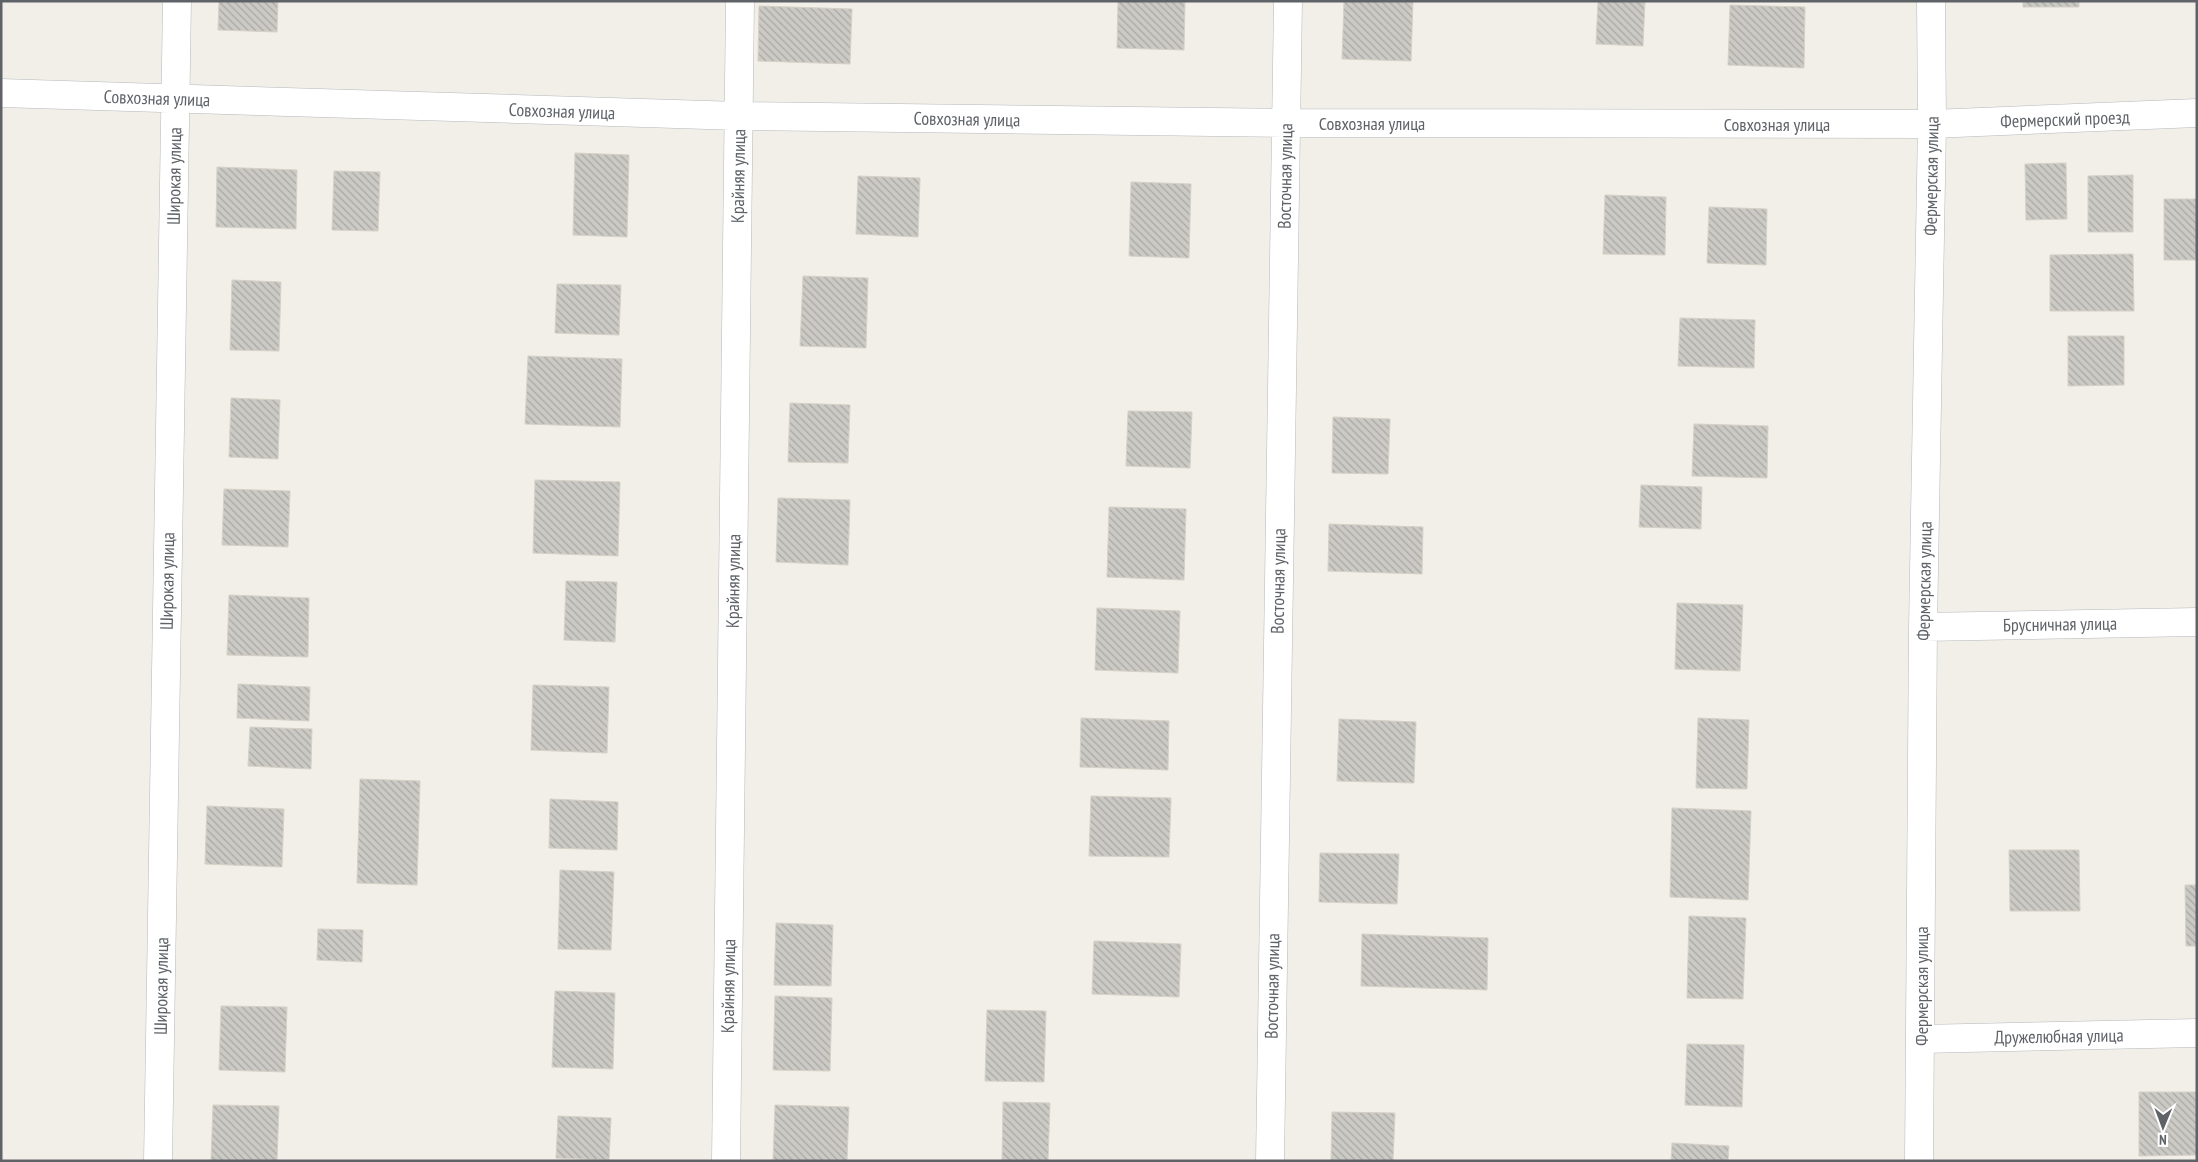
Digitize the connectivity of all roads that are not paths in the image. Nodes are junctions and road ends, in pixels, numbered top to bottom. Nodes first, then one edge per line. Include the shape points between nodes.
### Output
1 (177, 1) edge
2 (740, 1) edge
3 (1288, 1) edge
4 (1931, 1) edge
5 (1, 93) edge
6 (176, 99) junction
7 (2197, 113) edge
8 (739, 116) junction
9 (1285, 123) junction
10 (1932, 124) junction
11 (2197, 622) edge
12 (1923, 627) junction
13 (2197, 1033) edge
14 (1920, 1039) junction
15 (158, 1161) edge
16 (726, 1161) edge
17 (1270, 1161) edge
18 (1919, 1161) edge

1 - 6 street, Широкая улица
2 - 8 street, Крайняя улица
3 - 9 street, Восточная улица
4 - 10 street, Фермерская улица
5 - 6 street, Совхозная улица
6 - 8 street, Совхозная улица
6 - 15 street, Широкая улица
7 - 10 street, Фермерский проезд
8 - 9 street, Совхозная улица
8 - 16 street, Крайняя улица
9 - 10 street, Совхозная улица
9 - 17 street, Восточная улица
10 - 12 street, Фермерская улица
11 - 12 street, Брусничная улица
12 - 14 street, Фермерская улица
13 - 14 street, Дружелюбная улица
14 - 18 street, Фермерская улица

